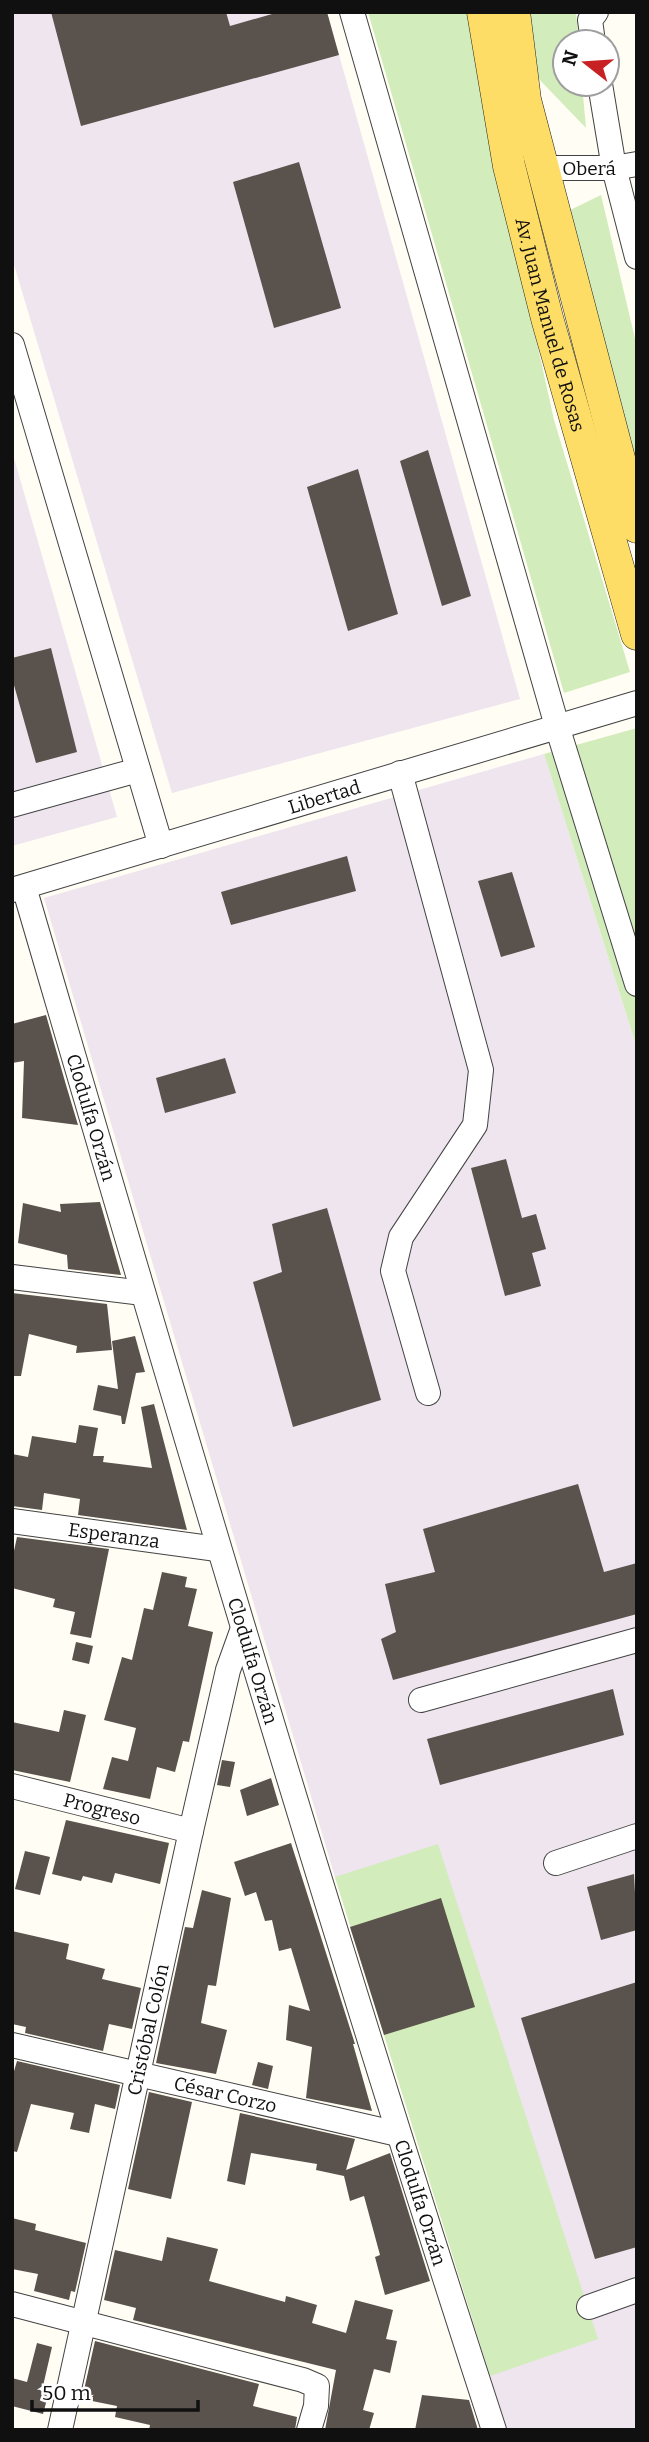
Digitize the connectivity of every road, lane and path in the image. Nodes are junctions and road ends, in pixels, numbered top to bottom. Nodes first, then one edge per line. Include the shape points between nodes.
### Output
1 (352, 12) edge
2 (482, 12) edge
3 (514, 12) edge
4 (604, 98) edge
5 (626, 166) edge
6 (542, 168) junction
7 (637, 257) edge
8 (12, 345) edge
9 (637, 527) edge
10 (637, 634) edge
11 (637, 703) edge
12 (557, 726) junction
13 (138, 770) junction
14 (400, 773) junction
15 (12, 806) edge
16 (161, 846) junction
17 (18, 888) edge
18 (637, 984) edge
19 (12, 1277) edge
20 (143, 1293) junction
21 (428, 1392) dead end
22 (12, 1521) edge
23 (217, 1549) junction
24 (242, 1631) junction
25 (637, 1640) edge
26 (421, 1700) dead end
27 (12, 1786) edge
28 (191, 1830) junction
29 (637, 1836) edge
30 (556, 1863) dead end
31 (12, 2045) edge
32 (138, 2076) junction
33 (398, 2134) junction
34 (637, 2290) edge
35 (12, 2304) edge
36 (589, 2307) dead end
37 (85, 2323) junction
38 (60, 2430) edge
39 (309, 2430) edge
40 (494, 2430) edge

1 - 12 street
2 - 10 main road, Av. Juan Manuel de Rosas via 509,166 534,268
3 - 6 main road, Av. Juan Manuel de Rosas via 525,100
4 - 5 street
5 - 6 street, Oberá
5 - 7 street
6 - 9 main road, Av. Juan Manuel de Rosas
8 - 13 street
11 - 12 street, Libertad
12 - 14 street, Libertad
12 - 18 street
13 - 15 street
13 - 16 street
14 - 16 street, Libertad
14 - 21 street via 481,1070 475,1125 401,1237 393,1271
16 - 17 street, Libertad
17 - 20 street, Clodulfa Orzán
19 - 20 street
20 - 23 street, Clodulfa Orzán
22 - 23 street, Esperanza
23 - 24 street, Clodulfa Orzán
24 - 28 street, Cristóbal Colón via 228,1670
24 - 33 street, Clodulfa Orzán
25 - 26 street
27 - 28 street, Progreso
28 - 32 street, Cristóbal Colón
29 - 30 street
31 - 32 street, César Corzo
32 - 33 street, César Corzo
32 - 37 street, Cristóbal Colón
33 - 40 street, Clodulfa Orzán
34 - 36 street
35 - 37 street
37 - 38 street, Cristóbal Colón
37 - 39 street via 303,2379 317,2386

